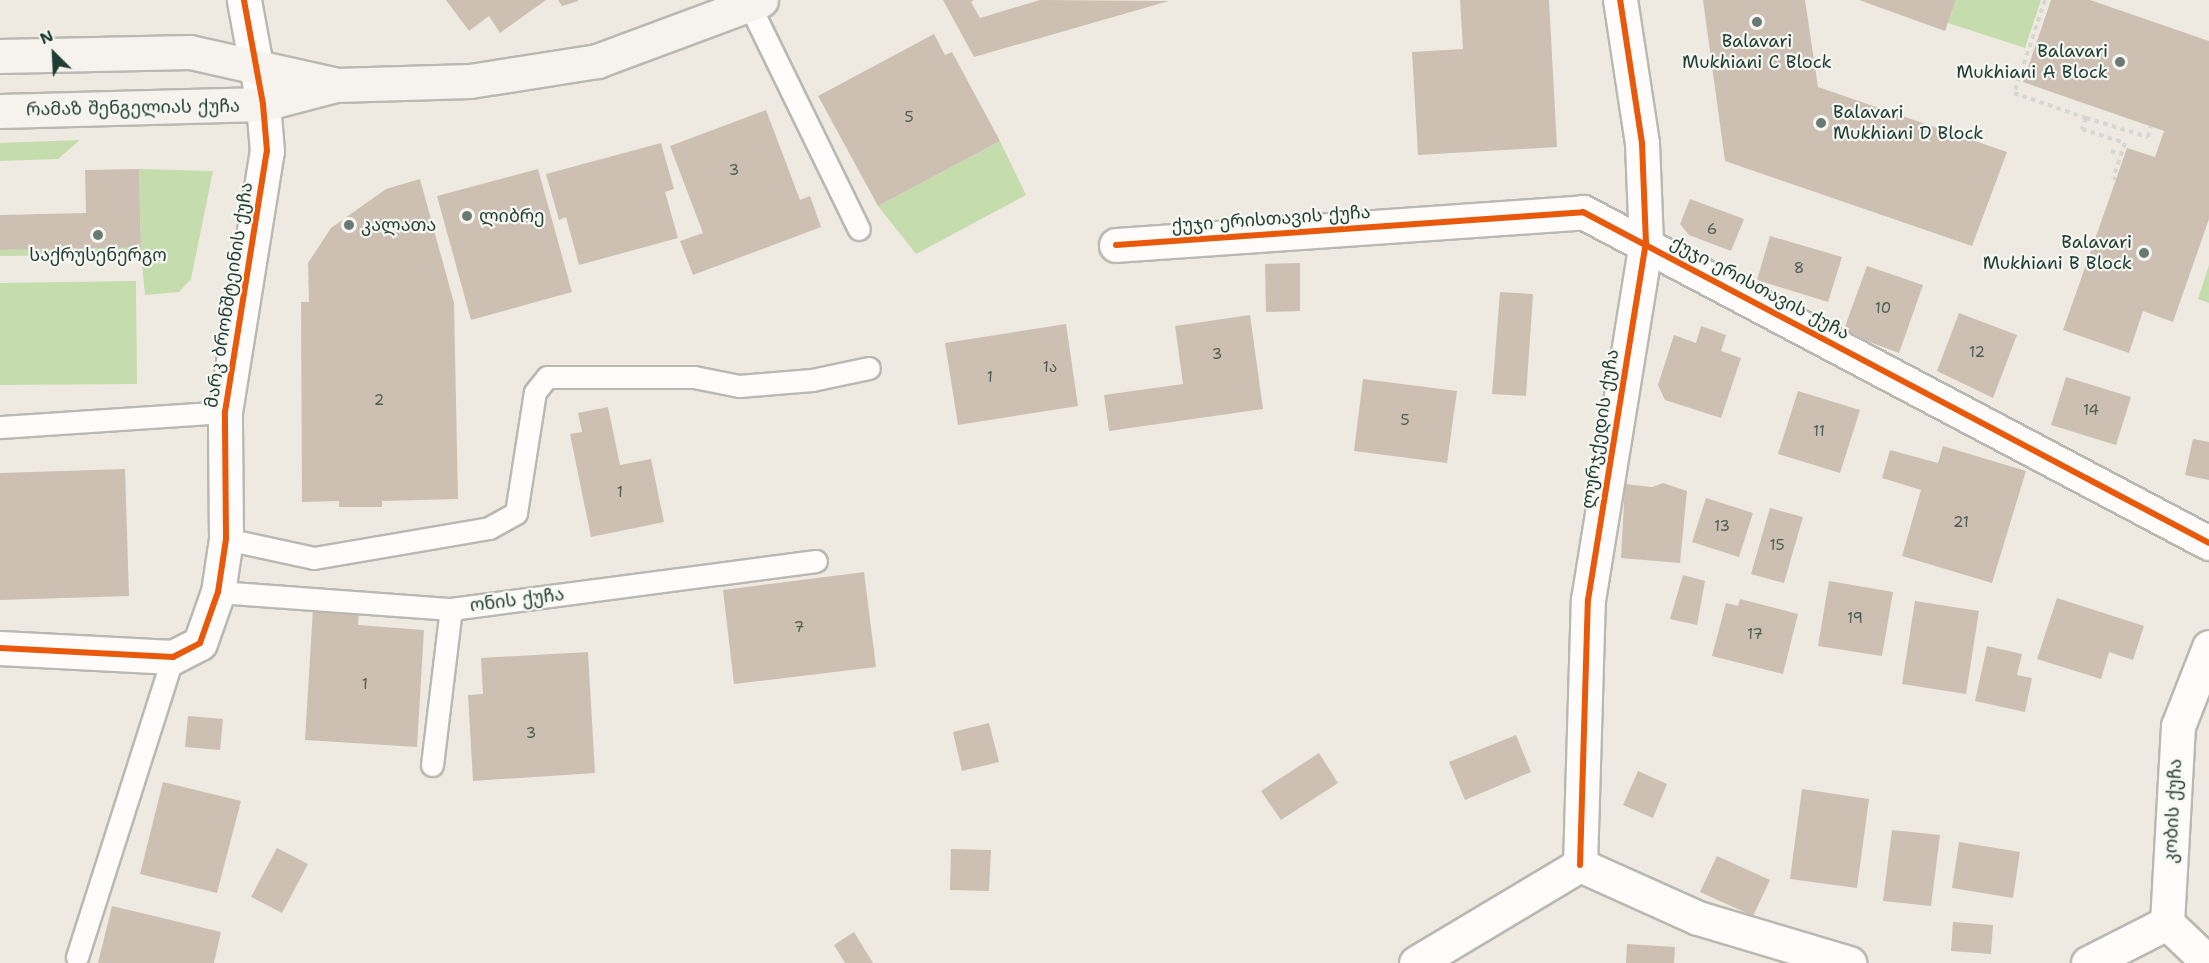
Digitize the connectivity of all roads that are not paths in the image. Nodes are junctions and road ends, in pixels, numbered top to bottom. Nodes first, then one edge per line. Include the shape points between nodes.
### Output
1 (244, 0) edge
2 (1620, 0) edge
3 (755, 3) edge
4 (0, 56) edge
5 (256, 65) junction
6 (336, 85) junction
7 (263, 104) junction
8 (0, 111) edge
9 (859, 229) dead end
10 (1646, 243) junction
11 (1116, 245) dead end
12 (869, 368) dead end
13 (225, 412) junction
14 (0, 427) edge
15 (226, 539) junction
16 (2209, 543) edge
17 (816, 561) dead end
18 (218, 592) junction
19 (451, 609) junction
20 (2209, 647) edge
21 (0, 648) edge
22 (173, 657) junction
23 (432, 765) dead end
24 (1580, 865) junction
25 (2167, 923) junction
26 (77, 957) dead end
27 (1416, 963) edge
28 (1849, 963) edge
29 (2088, 963) edge
30 (2209, 963) edge

1 - 5 street, მარკ ბრონშტეინის ქუჩა
2 - 10 street, ლურჯქედის ქუჩა via 1642,143
3 - 6 main road, რამაზ შენგელიას ქუჩა via 597,61 470,81
3 - 9 lane
4 - 5 main road, რამაზ შენგელიას ქუჩა via 190,52
5 - 6 main road, რამაზ შენგელიას ქუჩა
5 - 7 street, მარკ ბრონშტეინის ქუჩა
6 - 7 main road, რამაზ შენგელიას ქუჩა
7 - 8 main road, რამაზ შენგელიას ქუჩა
7 - 13 street, მარკ ბრონშტეინის ქუჩა via 267,151
10 - 11 street, ქუჯი ერისთავის ქუჩა via 1583,212
10 - 16 street, ქუჯი ერისთავის ქუჩა
10 - 24 street, ლურჯქედის ქუჩა via 1588,600
12 - 15 lane via 812,380 739,386 694,377 547,376 536,392 516,513 489,528 314,558
13 - 14 lane
13 - 15 street, მარკ ბრონშტეინის ქუჩა
15 - 18 street, მარკ ბრონშტეინის ქუჩა
17 - 19 lane, ონის ქუჩა
18 - 19 lane, ონის ქუჩა
18 - 22 street, მარკ ბრონშტეინის ქუჩა via 200,643
19 - 23 lane
20 - 25 street, კობის ქუჩა via 2178,726
21 - 22 street
22 - 26 lane
24 - 27 street
24 - 28 street via 1698,918
25 - 29 street
25 - 30 street

